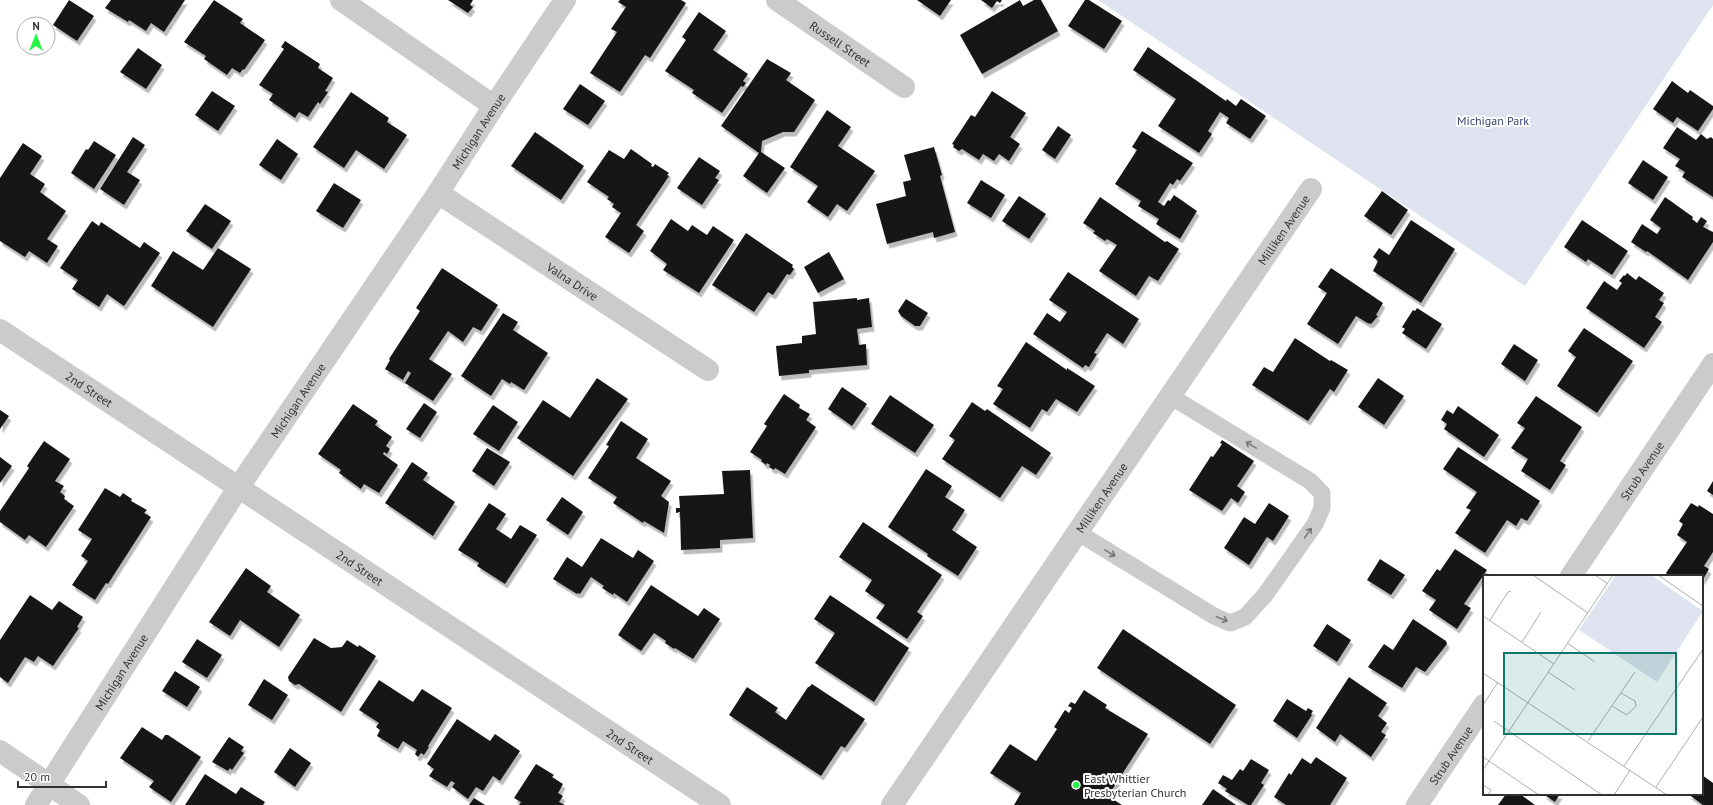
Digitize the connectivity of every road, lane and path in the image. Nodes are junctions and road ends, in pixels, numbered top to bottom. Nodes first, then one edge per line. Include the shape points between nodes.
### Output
1 (341, 0) edge
2 (565, 0) edge
3 (777, 0) edge
4 (904, 87) dead end
5 (494, 106) junction
6 (1311, 189) dead end
7 (438, 193) junction
8 (0, 330) edge
9 (1713, 364) edge
10 (708, 370) dead end
11 (1170, 396) junction
12 (238, 488) junction
13 (1077, 532) junction
14 (1572, 575) edge
15 (1483, 706) edge
16 (0, 751) edge
17 (49, 785) junction
18 (36, 805) edge
19 (79, 805) edge
20 (720, 805) edge
21 (892, 805) edge
22 (1417, 805) edge

1 - 5 street
2 - 5 street, Michigan Avenue
3 - 4 street, Russell Street
5 - 7 street, Michigan Avenue
6 - 11 street, Milliken Avenue
7 - 10 street, Valna Drive
7 - 12 street, Michigan Avenue
8 - 12 street, 2nd Street
9 - 14 street, Strub Avenue
11 - 13 street, Milliken Avenue
13 -> 11 lane via 1214,616 1230,623 1245,617 1265,595 1315,524 1322,508 1322,493 1310,481
12 - 17 street, Michigan Avenue
12 - 20 street, 2nd Street
13 - 21 street, Milliken Avenue
15 - 22 street, Strub Avenue
16 - 17 street
17 - 18 street, Michigan Avenue
17 - 19 street

